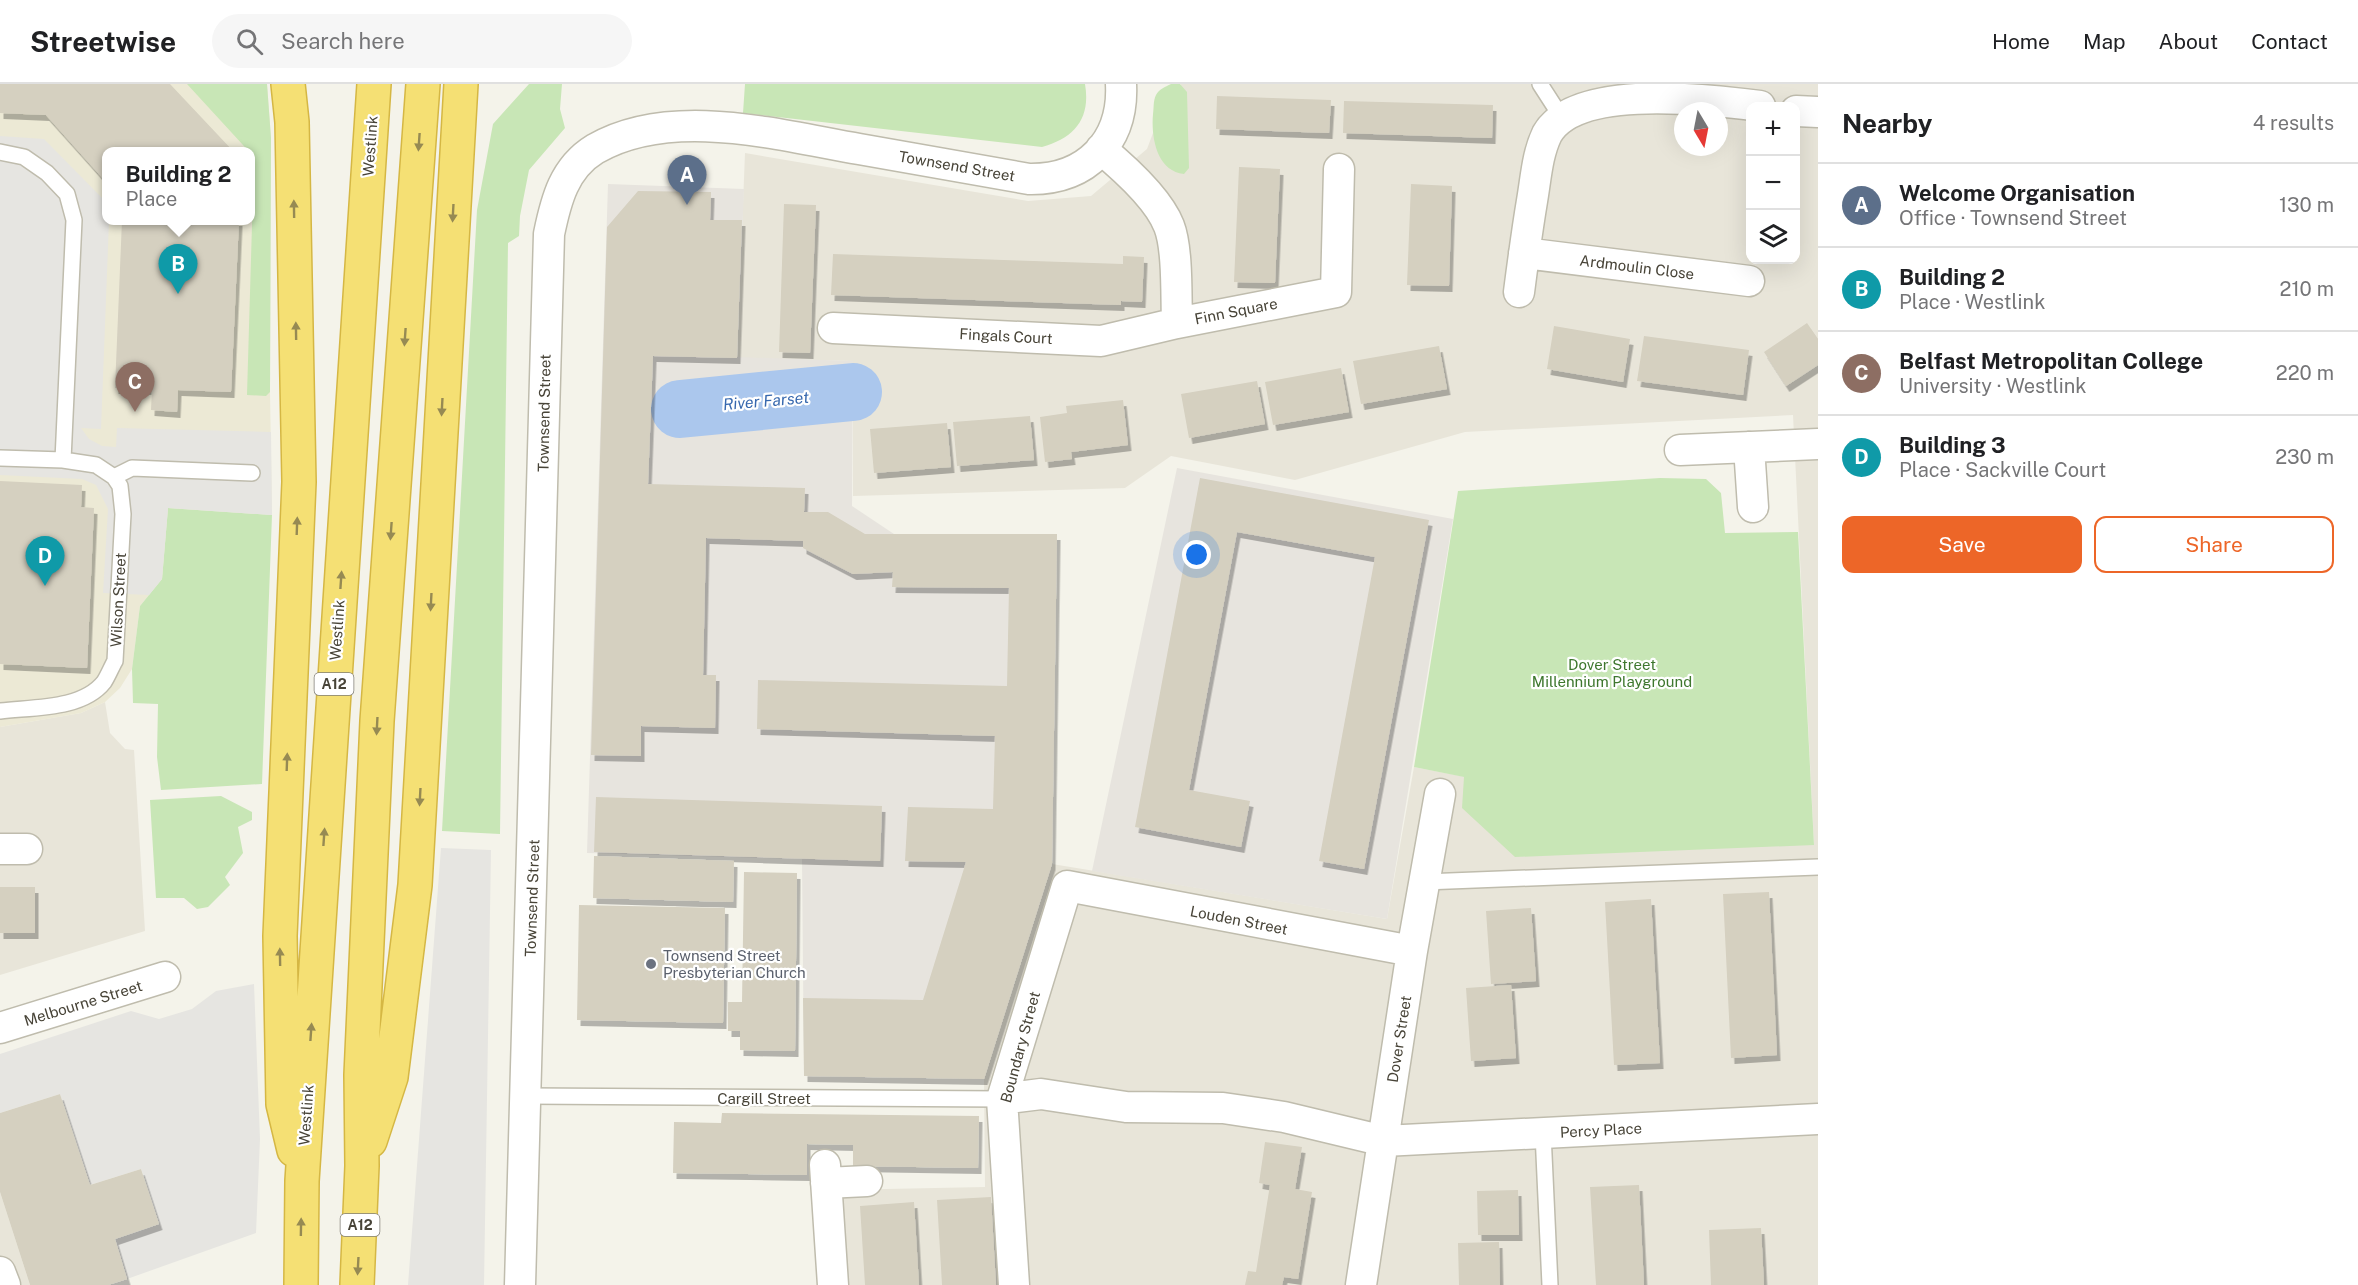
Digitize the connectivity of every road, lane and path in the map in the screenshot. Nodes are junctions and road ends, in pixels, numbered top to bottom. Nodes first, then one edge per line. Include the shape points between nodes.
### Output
1 (288, 84) edge
2 (304, 84) edge
3 (374, 84) edge
4 (423, 84) edge
5 (1121, 84) edge
6 (1540, 84) edge
7 (464, 93) edge
8 (1569, 102) edge
9 (1746, 104) edge
10 (1800, 111) edge
11 (1818, 112) edge
12 (292, 122) junction
13 (1101, 150) junction
14 (0, 152) edge
15 (1339, 169) dead end
16 (1524, 253) junction
17 (1749, 281) dead end
18 (1518, 292) dead end
19 (1177, 323) junction
20 (833, 328) dead end
21 (1818, 444) edge
22 (1749, 447) junction
23 (1680, 450) dead end
24 (0, 458) edge
25 (63, 460) junction
26 (252, 473) dead end
27 (114, 477) junction
28 (1753, 507) dead end
29 (0, 711) edge
30 (1440, 794) dead end
31 (1818, 867) edge
32 (1424, 882) junction
33 (1067, 886) joint
34 (1412, 951) junction
35 (165, 977) dead end
36 (0, 1028) edge
37 (526, 1096) junction
38 (1002, 1100) junction
39 (1818, 1119) edge
40 (1543, 1133) junction
41 (1384, 1141) junction
42 (362, 1166) junction
43 (302, 1181) junction
44 (867, 1181) dead end
45 (0, 1272) edge
46 (5, 1285) edge
47 (301, 1285) edge
48 (357, 1285) edge
49 (520, 1285) edge
50 (833, 1285) edge
51 (1014, 1285) edge
52 (1361, 1285) edge
53 (1550, 1285) edge

1 - 12 highway
2 - 12 highway
43 -> 3 highway, Westlink / A12
4 -> 42 highway, A12 via 377,721 361,1075
5 - 13 street, Townsend Street via 1122,103 1115,127
6 - 8 lane
7 -> 42 highway via 415,885 392,1077
8 - 9 street via 1615,92 1642,91
8 - 16 street via 1548,131 1539,154
10 - 11 street
43 -> 12 highway via 283,1104 279,936 299,482
13 - 19 street, Finn Square via 1153,201 1169,226
13 - 37 street, Townsend Street via 1069,174 1029,179 749,129 692,126 620,137 593,150 572,171 557,195 549,234
14 - 25 lane via 24,157 47,173 67,194 74,219
15 - 19 street, Finn Square via 1336,292
16 - 17 street, Ardmoulin Close
16 - 18 street
19 - 20 street, Fingals Court via 1101,341
21 - 22 street
22 - 23 street
22 - 28 street
24 - 25 lane
25 - 27 lane via 96,465
26 - 27 lane via 132,468
27 - 29 lane, Wilson Street via 120,486 123,514 115,661 104,682 91,694 69,702
30 - 32 street, Dover Street
31 - 32 lane
32 - 34 street, Dover Street
33 - 34 street, Louden Street
33 - 38 street, Boundary Street
34 - 41 street, Dover Street
35 - 36 street, Melbourne Street
37 - 38 lane, Cargill Street
37 - 49 street, Townsend Street
38 - 41 street, Percy Place via 1041,1094 1126,1107 1223,1108 1284,1116
38 - 51 street, Boundary Street
39 - 40 street, Percy Place
40 - 41 street, Percy Place
40 - 53 lane
41 - 52 street, Dover Street
42 -> 48 highway, A12
47 -> 43 highway, Westlink / A12
44 - 50 street via 826,1174
45 - 46 street

